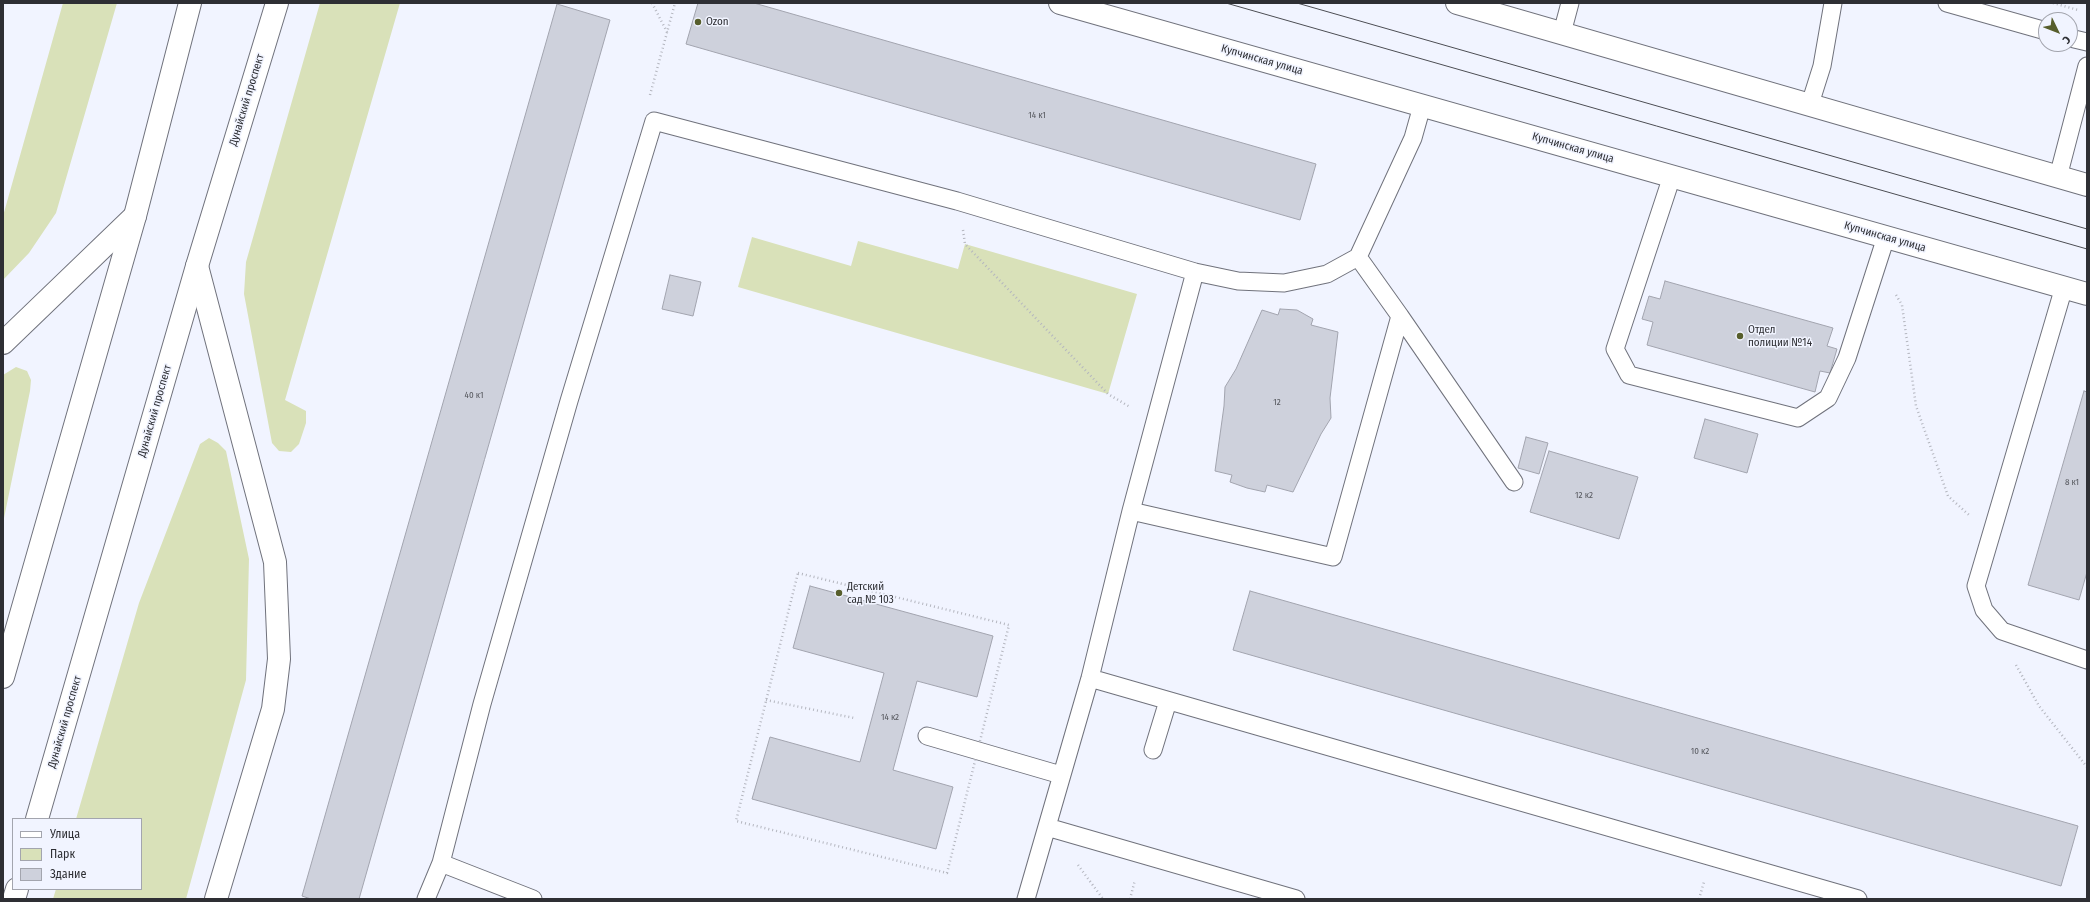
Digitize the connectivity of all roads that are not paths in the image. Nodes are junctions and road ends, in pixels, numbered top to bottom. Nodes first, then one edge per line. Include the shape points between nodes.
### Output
1 (190, 3) edge
2 (277, 3) edge
3 (1060, 3) edge
4 (1458, 3) edge
5 (1570, 3) edge
6 (1833, 3) edge
7 (1946, 3) edge
8 (2038, 29) edge
9 (1562, 33) junction
10 (2087, 66) edge
11 (1810, 104) junction
12 (1422, 106) junction
13 (1672, 176) junction
14 (2058, 176) junction
15 (2087, 185) edge
16 (134, 216) junction
17 (1886, 237) junction
18 (1358, 257) junction
19 (197, 266) junction
20 (1195, 272) junction
21 (2064, 287) junction
22 (2087, 294) edge
23 (1400, 316) junction
24 (3, 343) edge
25 (1514, 482) dead end
26 (1131, 511) junction
27 (2087, 660) edge
28 (3, 678) edge
29 (1090, 678) junction
30 (1168, 701) junction
31 (927, 736) dead end
32 (1153, 750) dead end
33 (1061, 775) junction
34 (37, 818) edge
35 (1047, 827) junction
36 (441, 863) junction
37 (216, 899) edge
38 (426, 899) edge
39 (533, 899) edge
40 (1026, 899) edge
41 (1296, 899) edge
42 (1858, 899) edge

1 - 16 street
2 - 19 street, Дунайский проспект
3 - 12 street, Купчинская улица
4 - 9 street
5 - 9 lane
6 - 11 lane via 1822,66
7 - 8 lane
9 - 11 street
10 - 14 lane
11 - 14 street
12 - 13 street, Купчинская улица
12 - 18 lane via 1413,138
13 - 17 street, Купчинская улица
13 - 17 lane via 1615,349 1629,376 1798,418 1828,398 1847,358
14 - 15 street
16 - 24 street
16 - 28 street
17 - 21 street, Купчинская улица
18 - 20 lane via 1327,274 1284,283 1238,281
18 - 23 lane
19 - 34 street, Дунайский проспект
19 - 37 street via 275,562 279,659 273,709
20 - 26 lane
20 - 36 lane via 957,201 654,121 562,423 482,704
21 - 22 street, Купчинская улица
21 - 27 lane via 1976,586 1984,610 2002,631
23 - 25 lane
23 - 26 lane via 1333,557
26 - 29 lane
29 - 30 lane
29 - 33 lane
30 - 32 lane
30 - 42 lane
31 - 33 lane
33 - 35 lane
35 - 40 lane
35 - 41 lane
36 - 38 lane
36 - 39 lane

